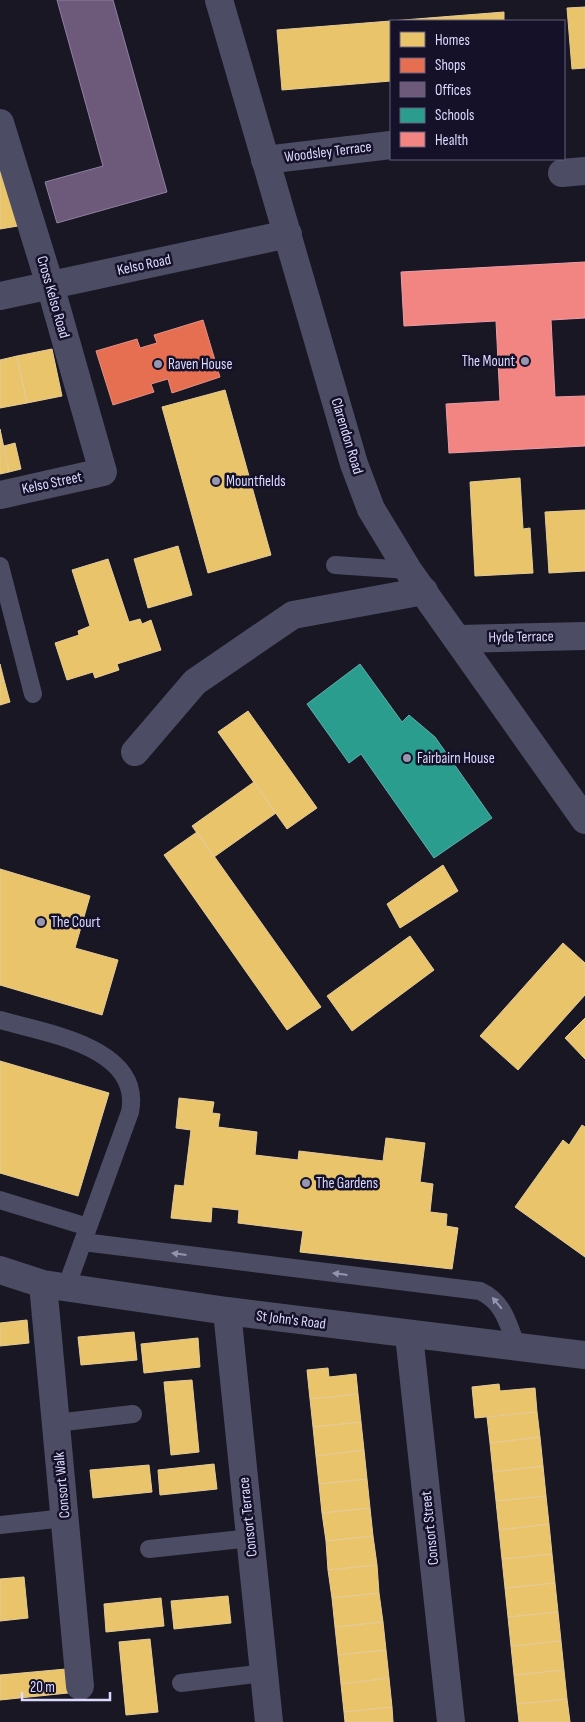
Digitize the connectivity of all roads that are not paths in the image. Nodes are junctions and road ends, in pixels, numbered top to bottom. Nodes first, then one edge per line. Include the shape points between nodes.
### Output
1 (219, 0) edge
2 (0, 123) edge
3 (390, 145) edge
4 (265, 160) junction
5 (288, 234) junction
6 (50, 286) junction
7 (0, 296) edge
8 (103, 472) joint
9 (0, 494) edge
10 (335, 565) dead end
11 (0, 566) edge
12 (416, 580) junction
13 (585, 636) edge
14 (458, 639) junction
15 (33, 694) dead end
16 (135, 752) dead end
17 (585, 820) edge
18 (0, 1020) edge
19 (0, 1200) edge
20 (86, 1235) junction
21 (0, 1270) edge
22 (54, 1286) junction
23 (227, 1311) junction
24 (409, 1335) junction
25 (517, 1347) junction
26 (585, 1355) edge
27 (133, 1414) dead end
28 (56, 1423) junction
29 (65, 1518) junction
30 (0, 1525) edge
31 (251, 1538) junction
32 (149, 1549) dead end
33 (264, 1674) junction
34 (181, 1683) dead end
35 (80, 1686) dead end
36 (268, 1722) edge
37 (451, 1722) edge

1 - 4 street, Clarendon Road
2 - 6 street, Cross Kelso Road
3 - 4 street, Woodsley Terrace
4 - 5 street, Clarendon Road
5 - 6 street, Kelso Road
5 - 12 street, Clarendon Road via 354,464 371,509
6 - 7 street, Kelso Road
6 - 8 street, Cross Kelso Road
8 - 9 street, Kelso Street
10 - 12 lane
11 - 15 lane
12 - 14 street, Clarendon Road
12 - 16 street via 293,615 196,682
13 - 14 street, Hyde Terrace
14 - 17 street, Clarendon Road
18 - 20 lane via 82,1043 107,1058 129,1087 130,1112
19 - 20 lane
20 - 22 lane
25 -> 20 lane via 501,1306 480,1291
21 - 22 street, St John's Road
22 - 23 street, St John's Road
22 - 28 street, Consort Walk
23 - 24 street, St John's Road
23 - 31 street, Consort Terrace
24 - 25 street, St John's Road
24 - 37 street, Consort Street
25 - 26 street, St John's Road
27 - 28 lane
28 - 29 street, Consort Walk
29 - 30 lane
29 - 35 street, Consort Walk
31 - 32 lane
31 - 33 street, Consort Terrace
33 - 34 lane
33 - 36 street, Consort Terrace

